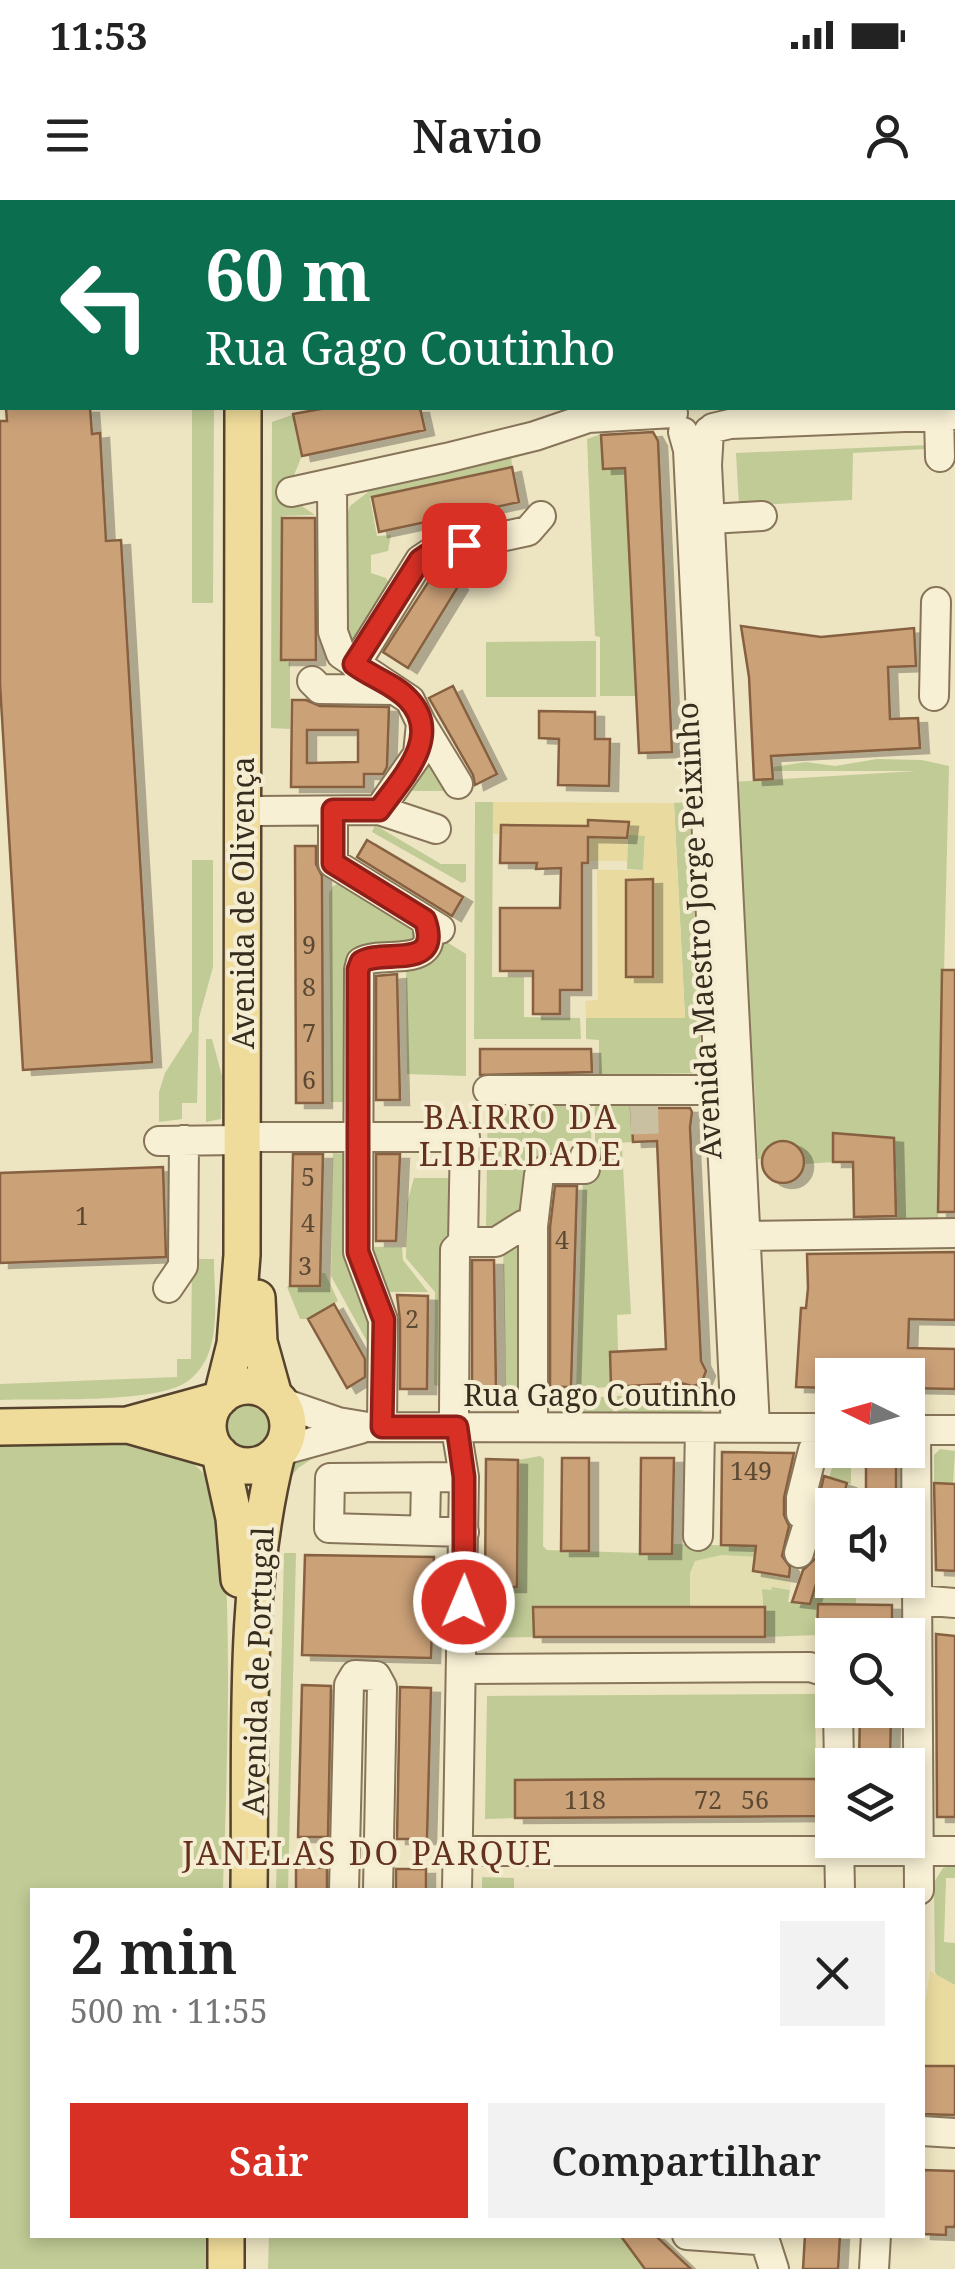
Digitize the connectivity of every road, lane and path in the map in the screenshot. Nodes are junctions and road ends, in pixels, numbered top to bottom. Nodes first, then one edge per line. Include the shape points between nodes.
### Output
1 (242, 410) edge
2 (259, 410) edge
3 (877, 410) edge
4 (949, 410) edge
5 (695, 420) edge
6 (940, 457) dead end
7 (332, 485) junction
8 (291, 492) dead end
9 (542, 516) dead end
10 (762, 516) dead end
11 (710, 519) junction
12 (936, 602) dead end
13 (354, 664) junction
14 (312, 681) dead end
15 (396, 690) junction
16 (934, 696) dead end
17 (421, 723) junction
18 (458, 784) dead end
19 (333, 810) junction
20 (379, 810) junction
21 (258, 811) junction
22 (436, 829) dead end
23 (488, 1090) dead end
24 (718, 1090) junction
25 (358, 1137) junction
26 (248, 1139) junction
27 (584, 1156) dead end
28 (532, 1226) junction
29 (955, 1233) edge
30 (746, 1236) junction
31 (462, 1242) junction
32 (168, 1288) dead end
33 (220, 1398) junction
34 (277, 1399) junction
35 (127, 1425) junction
36 (0, 1427) edge
37 (375, 1427) junction
38 (457, 1427) junction
39 (532, 1427) junction
40 (746, 1427) junction
41 (700, 1428) junction
42 (815, 1428) edge
43 (925, 1430) edge
44 (955, 1430) edge
45 (814, 1450) dead end
46 (218, 1452) junction
47 (278, 1453) junction
48 (913, 1468) edge
49 (464, 1477) junction
50 (426, 1480) junction
51 (425, 1529) junction
52 (464, 1532) junction
53 (698, 1536) dead end
54 (800, 1553) dead end
55 (918, 1600) junction
56 (955, 1603) edge
57 (815, 1668) edge
58 (463, 1670) junction
59 (919, 1748) edge
60 (815, 1845) edge
61 (925, 1850) edge
62 (459, 1851) junction
63 (955, 1851) edge
64 (344, 1853) junction
65 (378, 1853) junction
66 (840, 1858) edge
67 (919, 1858) edge
68 (233, 1888) edge
69 (248, 1888) edge
70 (344, 1888) edge
71 (378, 1888) edge
72 (458, 1888) edge
73 (840, 1888) edge
74 (919, 1888) edge
75 (925, 2132) edge
76 (955, 2133) edge
77 (226, 2238) edge
78 (242, 2238) edge
79 (729, 2238) edge
80 (876, 2238) edge
81 (226, 2269) edge
82 (241, 2269) edge
83 (774, 2269) edge
84 (874, 2269) edge

1 - 26 main road, Avenida de Olivença
2 - 21 main road, Avenida de Olivença
3 - 5 street via 730,424
4 - 6 street
5 - 7 street via 588,418
5 - 11 street, Avenida Maestro Jorge Peixinho
5 - 24 street, Avenida Maestro Jorge Peixinho via 688,450
7 - 8 street
7 - 13 street via 334,632 341,654
9 - 13 street via 528,532 420,560
10 - 11 street
11 - 30 street, Avenida Maestro Jorge Peixinho
12 - 16 street
13 - 15 street
14 - 15 street via 320,690
15 - 17 street via 410,700
17 - 18 street
17 - 20 street via 418,754
19 - 20 street
19 - 21 street
19 - 25 street via 333,863 437,927 412,957 361,962
20 - 22 street
21 - 26 main road, Avenida de Olivença
23 - 24 street via 594,1090 644,1098
24 - 40 street, Avenida Maestro Jorge Peixinho
25 - 26 street
25 - 31 street via 465,1137
25 - 37 street via 358,1252 384,1320
26 - 32 street via 171,1140 183,1266
26 - 33 main road, Avenida de Olivença via 236,1344
26 - 34 main road, Avenida de Olivença via 257,1322 262,1362
27 - 28 street via 585,1169 538,1175
28 - 31 street via 496,1242
28 - 39 street
29 - 30 street
30 - 40 street, Avenida Maestro Jorge Peixinho
31 - 38 street via 455,1250
33 - 34 main road via 242,1387
33 - 35 main road
33 - 46 main road via 208,1425
34 - 37 street, Rua Gago Coutinho via 338,1422
34 - 47 main road via 288,1426
35 - 36 main road
35 - 46 main road
37 - 38 street, Rua Gago Coutinho
37 - 47 street, Rua Gago Coutinho
38 - 39 street, Rua Gago Coutinho
38 - 49 street
39 - 41 street, Rua Gago Coutinho
40 - 41 street, Rua Gago Coutinho
40 - 42 street, Rua Gago Coutinho
41 - 53 street
43 - 44 street
45 - 54 street via 801,1498 801,1514 810,1517
46 - 47 main road via 254,1466
46 - 68 main road, Avenida de Portugal via 238,1566
47 - 69 main road, Avenida de Portugal via 257,1565
48 - 55 street
49 - 50 street
49 - 52 street
50 - 51 street
50 - 51 street via 330,1478 329,1528
51 - 52 street
52 - 58 street
55 - 56 street
55 - 59 street
57 - 58 street
58 - 62 street
60 - 62 street
61 - 63 street
62 - 72 street
64 - 65 street
64 - 65 street via 349,1685 356,1675 376,1676 382,1688
64 - 70 street
65 - 71 street
66 - 73 street
67 - 74 street
75 - 76 street
77 - 81 main road
78 - 82 main road
79 - 83 street via 766,2244
80 - 84 street

